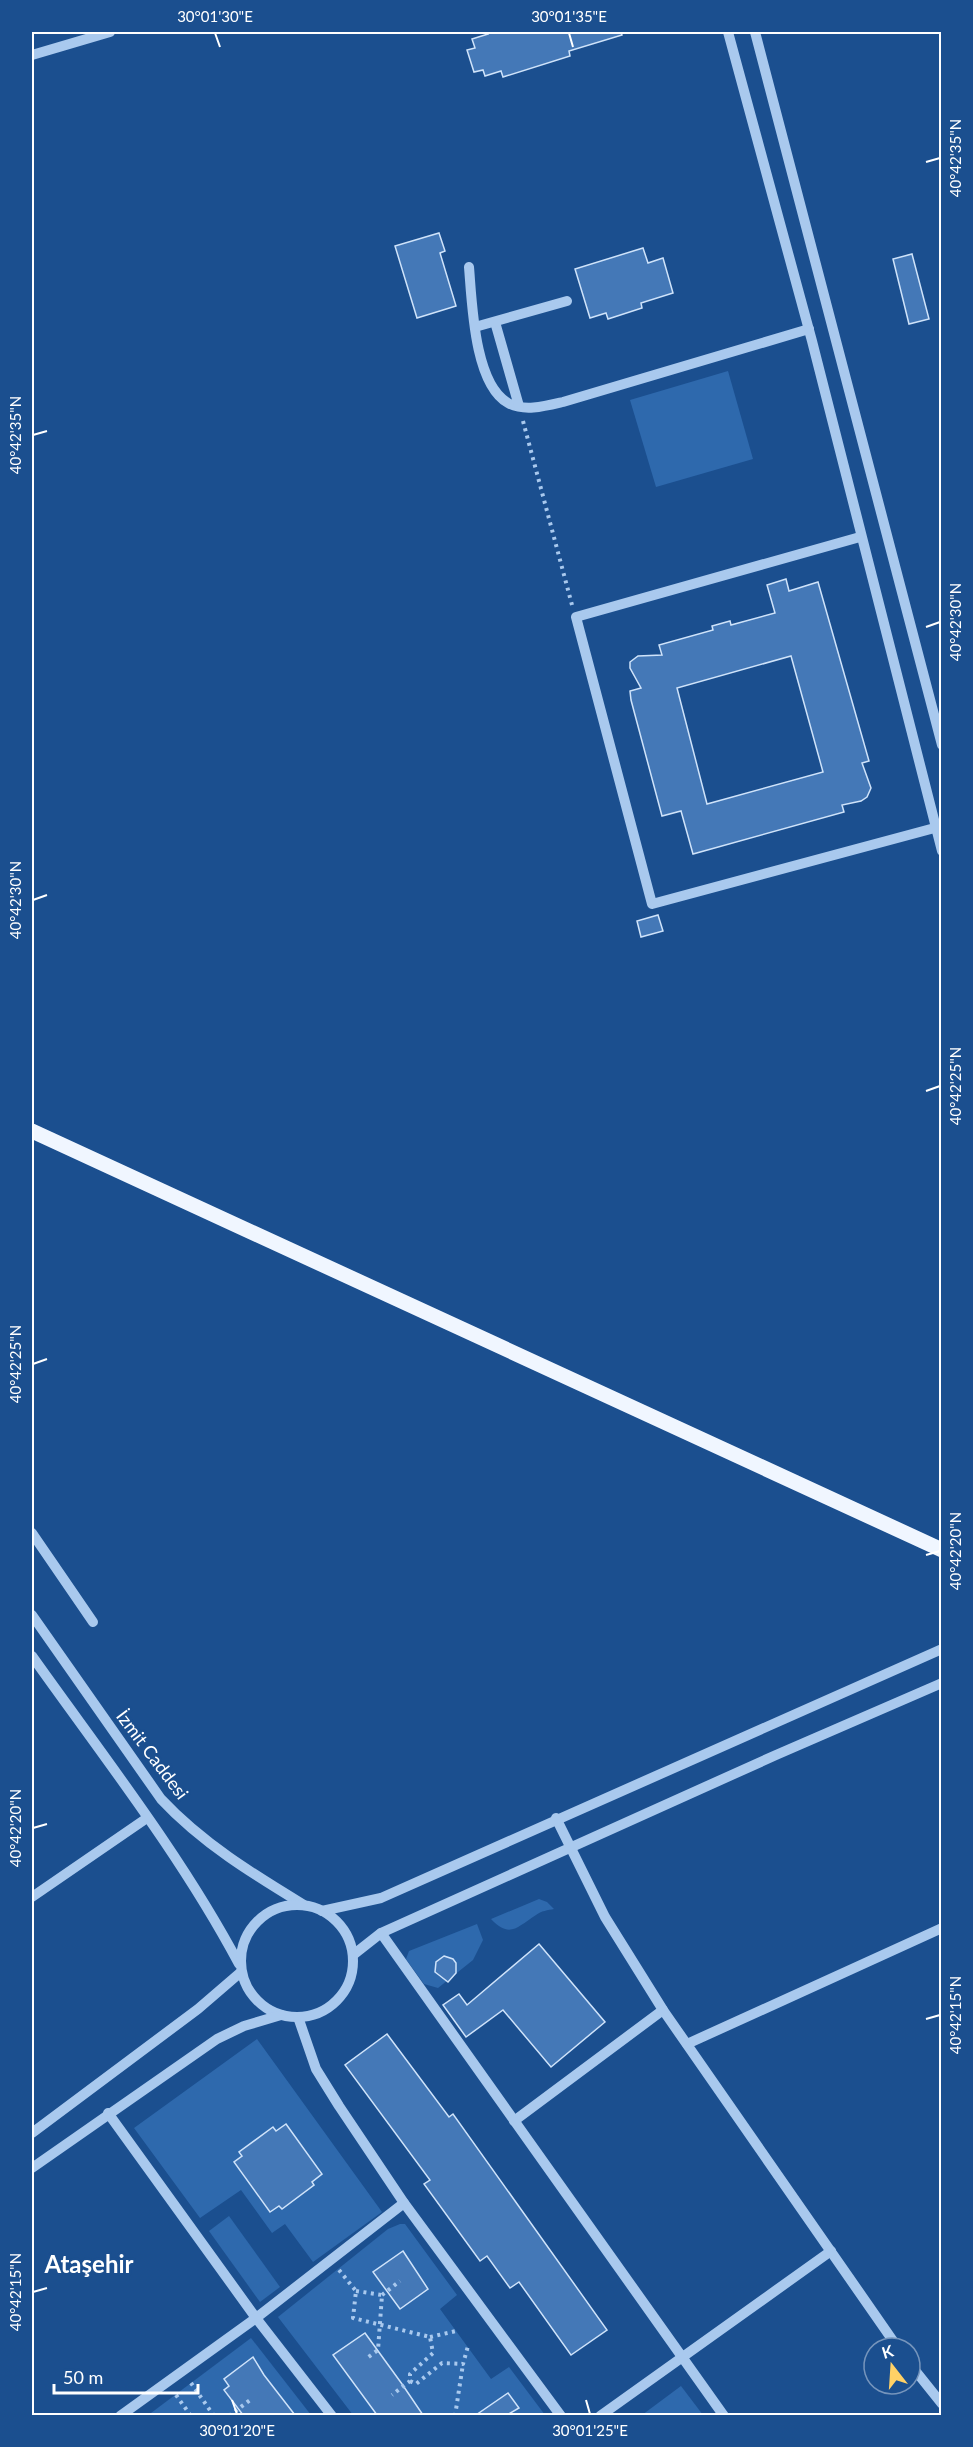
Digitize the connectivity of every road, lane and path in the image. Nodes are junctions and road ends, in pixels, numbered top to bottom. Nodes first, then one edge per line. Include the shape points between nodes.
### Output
1 (110, 32) edge
2 (728, 32) edge
3 (755, 32) edge
4 (32, 55) edge
5 (469, 267) dead end
6 (567, 301) dead end
7 (495, 322) junction
8 (475, 327) junction
9 (809, 329) junction
10 (519, 406) junction
11 (860, 537) junction
12 (576, 617) junction
13 (942, 745) edge
14 (938, 827) edge
15 (942, 851) edge
16 (32, 1131) edge
17 (32, 1533) edge
18 (942, 1550) edge
19 (32, 1616) edge
20 (93, 1622) dead end
21 (942, 1649) edge
22 (32, 1656) edge
23 (942, 1683) edge
24 (147, 1818) junction
25 (556, 1818) junction
26 (569, 1848) junction
27 (32, 1897) edge
28 (304, 1905) junction
29 (322, 1911) junction
30 (942, 1928) edge
31 (381, 1934) junction
32 (353, 1955) junction
33 (240, 1968) junction
34 (663, 2010) junction
35 (281, 2015) junction
36 (298, 2017) junction
37 (687, 2044) junction
38 (108, 2113) junction
39 (514, 2121) junction
40 (32, 2133) edge
41 (32, 2168) edge
42 (404, 2203) junction
43 (831, 2252) junction
44 (339, 2269) dead end
45 (400, 2281) dead end
46 (356, 2291) junction
47 (382, 2295) junction
48 (256, 2318) junction
49 (378, 2324) junction
50 (456, 2331) dead end
51 (890, 2336) edge
52 (430, 2337) junction
53 (468, 2346) dead end
54 (681, 2356) junction
55 (367, 2358) dead end
56 (464, 2364) junction
57 (922, 2379) edge
58 (410, 2382) junction
59 (191, 2383) dead end
60 (176, 2395) dead end
61 (392, 2395) dead end
62 (250, 2400) dead end
63 (942, 2404) edge
64 (120, 2415) edge
65 (190, 2415) edge
66 (214, 2415) edge
67 (229, 2415) edge
68 (332, 2415) edge
69 (455, 2415) edge
70 (561, 2415) edge
71 (600, 2415) edge
72 (724, 2415) edge

1 - 4 street
2 - 9 street
3 - 13 street
5 - 8 street
6 - 7 street
7 - 8 street
7 - 10 street
8 - 10 street via 492,388 508,403
9 - 10 street via 563,402
9 - 11 street
10 - 12 path
11 - 12 street
11 - 14 street
12 - 14 street via 652,904
14 - 15 street
16 - 18 main road
17 - 20 street
19 - 28 street, İzmit Caddesi via 167,1806 217,1848
21 - 25 street
22 - 24 street
23 - 26 street
24 - 27 street
24 - 33 street via 206,1906
25 - 26 street
25 - 29 street via 381,1898
26 - 31 street
26 - 34 street via 605,1917
28 - 29 street, İzmit Caddesi
28 - 33 street, İzmit Caddesi via 271,1911 258,1920 248,1934
29 - 32 street, İzmit Caddesi via 348,1937
30 - 37 street
31 - 32 street
31 - 39 street
32 - 36 street via 352,1973 333,2004
33 - 35 street via 253,1997
33 - 40 street via 198,2009
34 - 37 street
34 - 39 street
35 - 36 street
35 - 38 street via 217,2039
36 - 42 street via 316,2069
37 - 43 street
38 - 41 street
38 - 48 street
39 - 54 street
42 - 48 street
42 - 70 street
43 - 51 street
43 - 54 street
44 - 46 path
45 - 47 path
46 - 47 path
46 - 49 path via 353,2318
47 - 49 path
48 - 64 street
48 - 68 street
49 - 52 path
49 - 55 path via 378,2350
50 - 52 path
52 - 58 path via 433,2353 410,2374
53 - 56 path
54 - 71 street
54 - 72 street
56 - 58 path via 442,2363 416,2384
56 - 69 path
57 - 63 street
58 - 61 path
59 - 66 path
60 - 65 path
62 - 67 path

